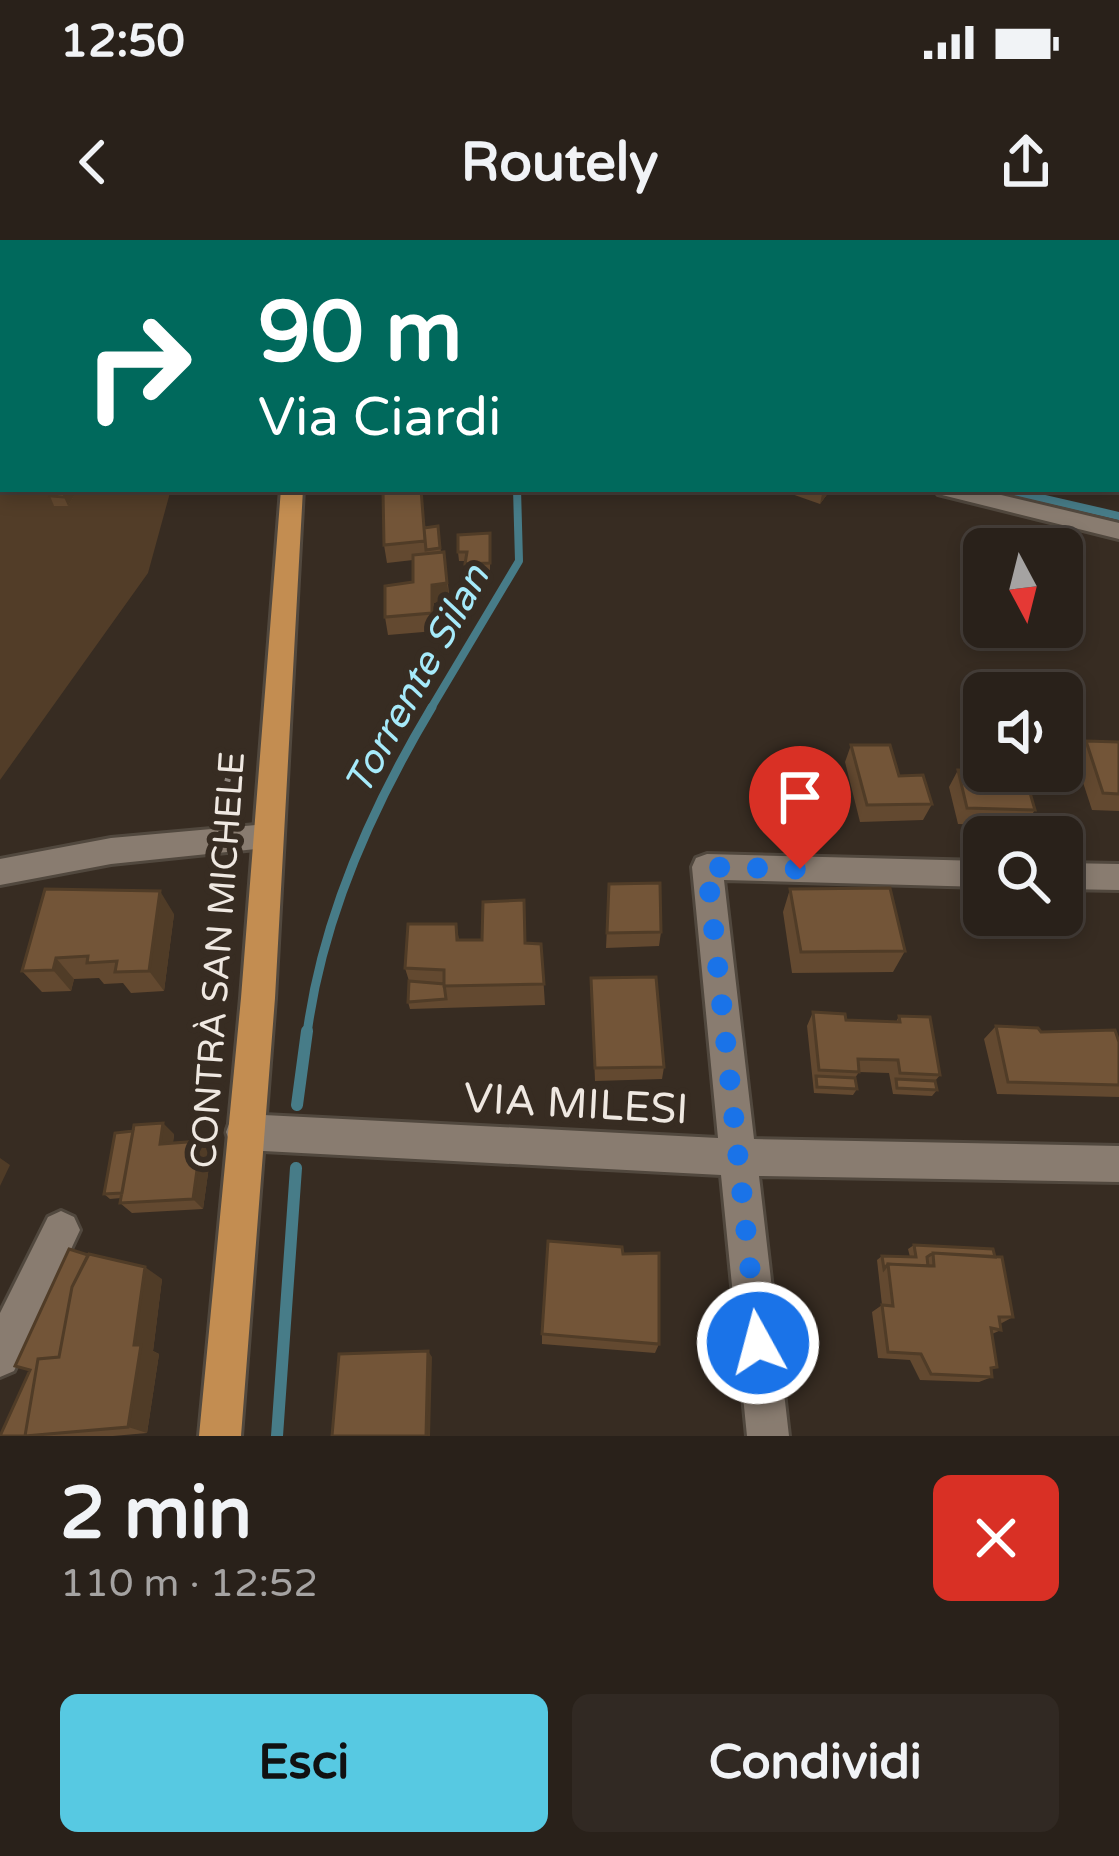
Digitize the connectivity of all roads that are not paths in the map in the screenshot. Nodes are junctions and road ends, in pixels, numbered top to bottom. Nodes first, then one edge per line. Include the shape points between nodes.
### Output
1 (292, 492) edge
2 (958, 492) edge
3 (1119, 531) edge
4 (266, 836) junction
5 (0, 872) edge
6 (963, 873) edge
7 (1083, 876) edge
8 (1119, 877) edge
9 (244, 1132) junction
10 (737, 1157) junction
11 (1119, 1164) edge
12 (61, 1230) dead end
13 (0, 1357) edge
14 (220, 1436) edge
15 (768, 1436) edge

1 - 4 main road, CONTRÀ SAN MICHELE
2 - 3 street
4 - 5 street
4 - 9 main road, CONTRÀ SAN MICHELE
6 - 10 street via 707,867
7 - 8 street
9 - 10 street, VIA MILESI
9 - 14 main road, CONTRÀ SAN MICHELE
10 - 11 street, VIA MILESI
10 - 15 street
12 - 13 street

